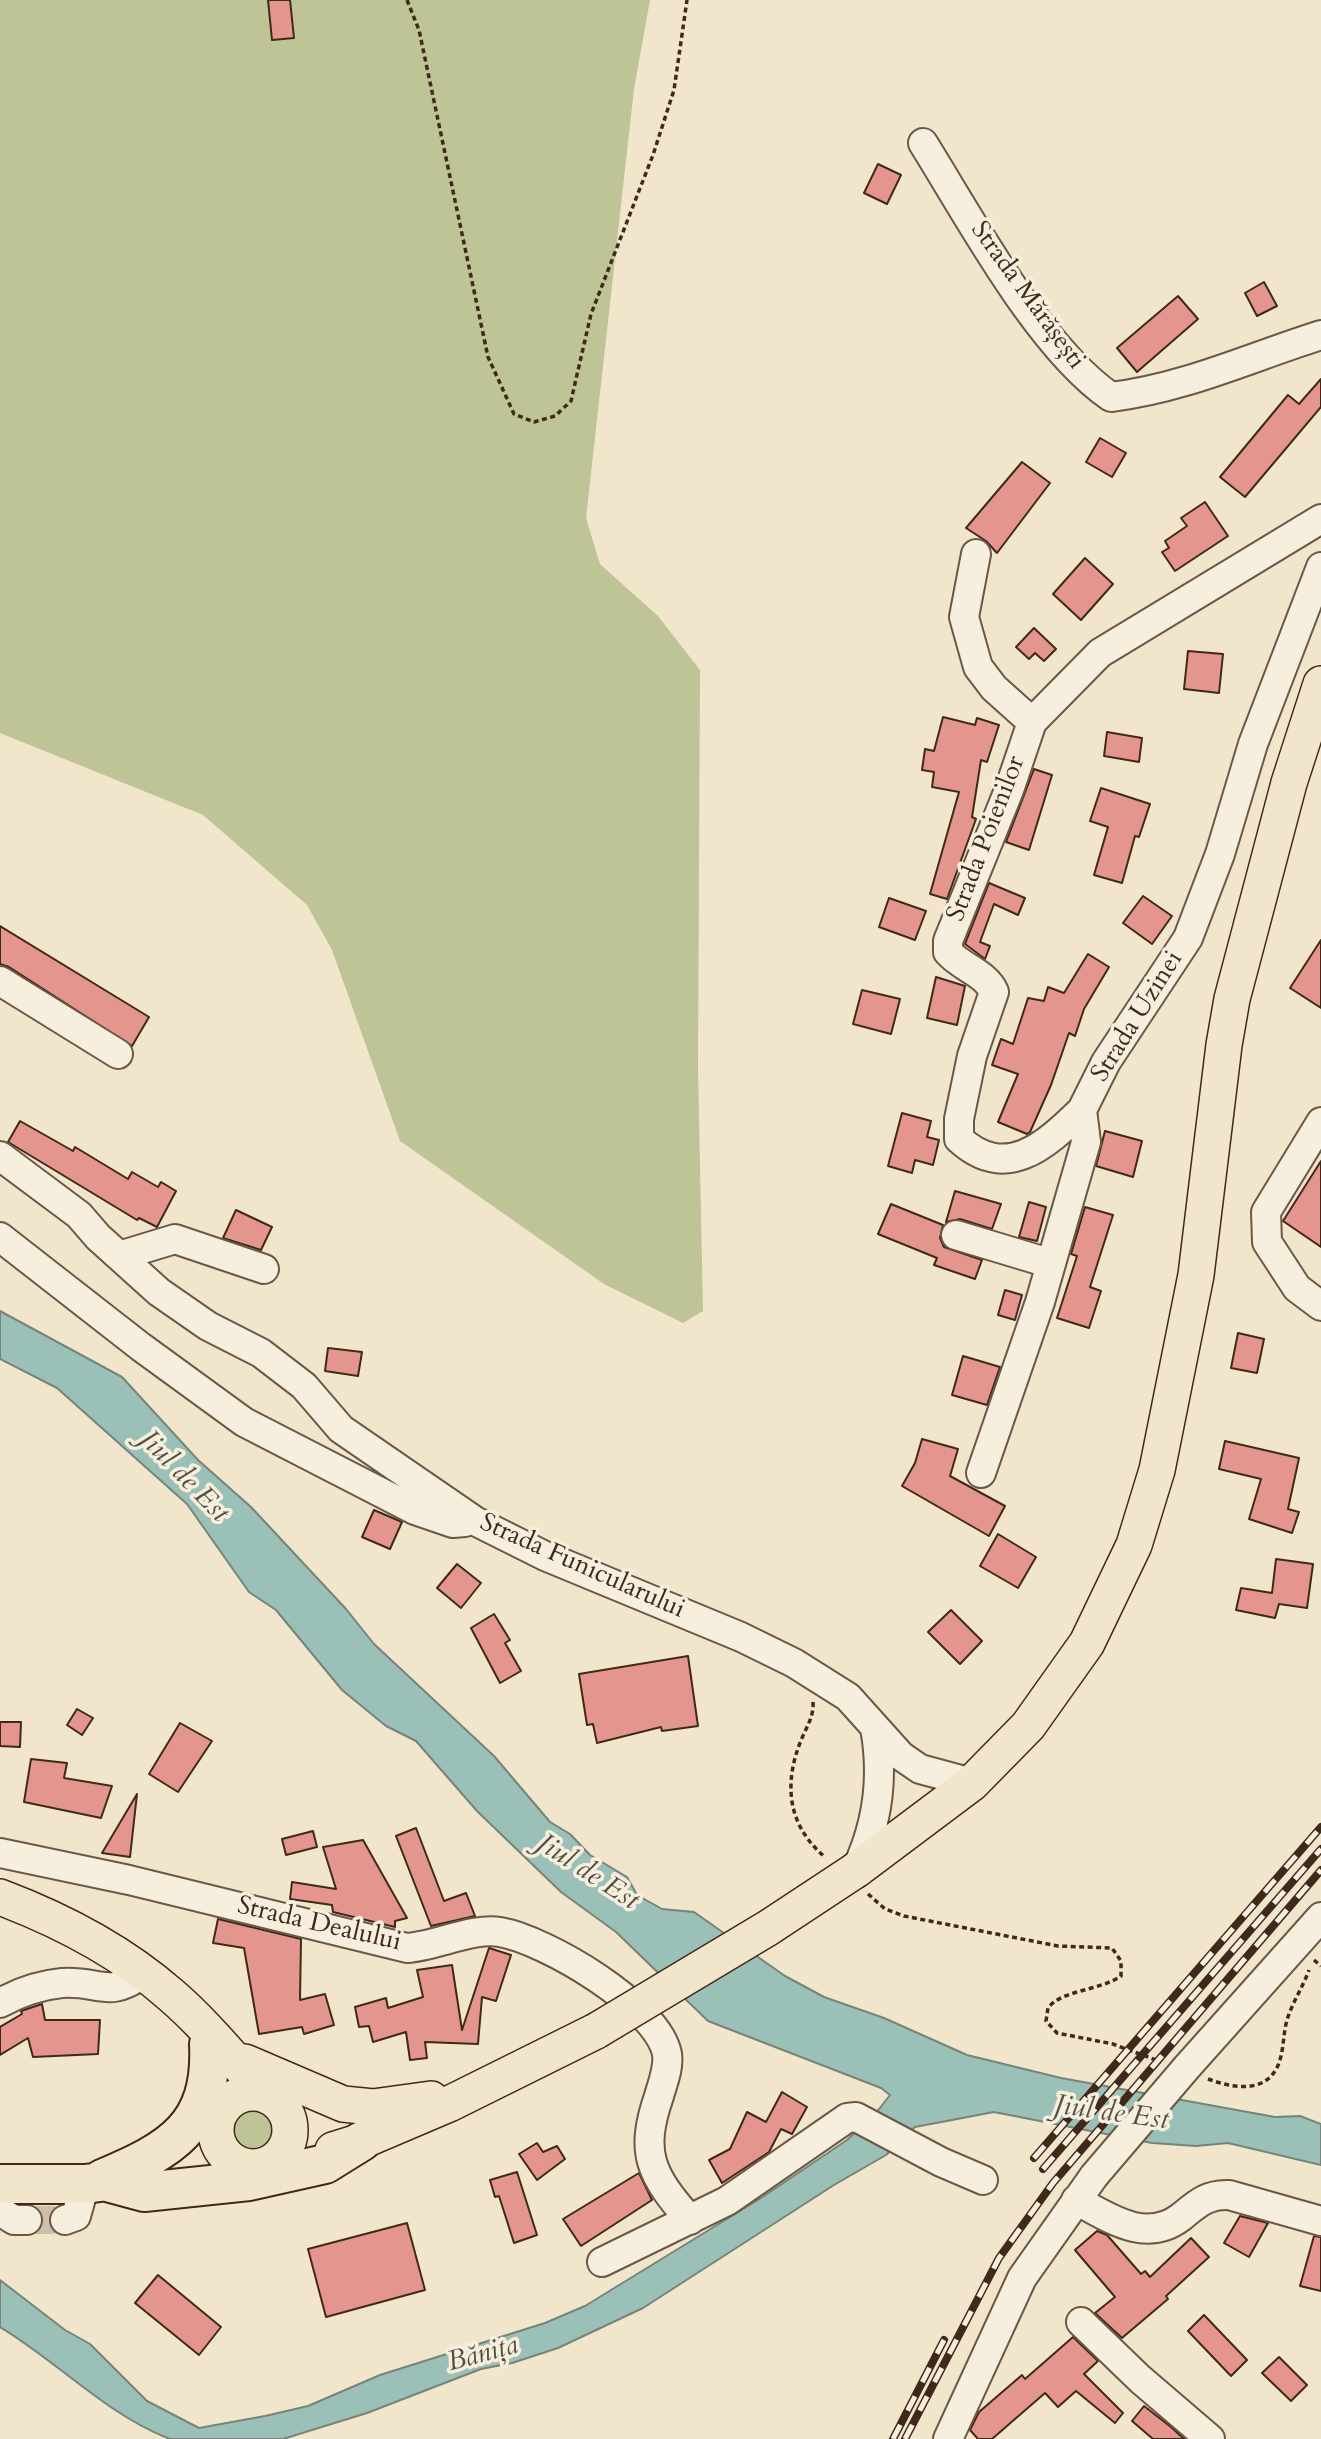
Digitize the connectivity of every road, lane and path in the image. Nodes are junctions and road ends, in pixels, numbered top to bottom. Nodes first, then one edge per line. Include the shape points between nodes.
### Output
1 (407, 0) edge
2 (687, 0) edge
3 (923, 143) dead end
4 (1321, 335) edge
5 (1321, 519) edge
6 (976, 554) dead end
7 (1321, 567) edge
8 (1321, 684) edge
9 (1032, 722) junction
10 (0, 981) edge
11 (118, 1054) dead end
12 (1082, 1110) junction
13 (1321, 1122) edge
14 (0, 1156) edge
15 (956, 1235) dead end
16 (0, 1237) edge
17 (120, 1256) junction
18 (1049, 1264) junction
19 (264, 1269) dead end
20 (1321, 1306) edge
21 (981, 1472) dead end
22 (475, 1521) junction
23 (808, 1670) junction
24 (875, 1728) junction
25 (972, 1783) junction
26 (0, 1853) edge
27 (856, 1869) junction
28 (0, 1897) edge
29 (1319, 1918) edge
30 (144, 1973) junction
31 (0, 2003) edge
32 (213, 2040) junction
33 (1186, 2070) junction
34 (482, 2089) junction
35 (272, 2099) junction
36 (431, 2112) junction
37 (219, 2118) junction
38 (362, 2141) junction
39 (261, 2165) junction
40 (153, 2175) junction
41 (983, 2180) dead end
42 (95, 2183) junction
43 (0, 2184) edge
44 (1076, 2200) junction
45 (0, 2211) edge
46 (27, 2220) tunnel mouth
47 (65, 2220) dead end
48 (690, 2220) junction
49 (1321, 2221) edge
50 (602, 2262) dead end
51 (1081, 2322) dead end
52 (948, 2439) edge
53 (1210, 2439) edge

1 - 2 path via 419,30 488,357 514,414 534,422 555,416 572,401 591,314 674,90
3 - 4 street, Strada Mărășești via 1015,287 1066,357 1111,397 1202,378
5 - 9 street, Strada Poienilor via 1100,653
6 - 9 street via 964,617 978,667
7 - 12 street, Strada Uzinei via 1266,707 1188,938 1105,1062
8 - 25 main road via 1289,783 1232,999 1196,1275 1157,1470 1141,1525 1113,1596 1063,1681 1028,1726
9 - 12 street, Strada Poienilor via 948,941 948,952 956,961 989,982 994,992 972,1056 958,1139 975,1153 1003,1160 1031,1153
10 - 11 street
12 - 18 street, Strada Uzinei via 1086,1142
13 - 20 street via 1266,1212 1266,1222 1267,1242 1297,1288
14 - 17 street, Strada Funicularului via 69,1207
15 - 18 street
16 - 22 street via 244,1422 415,1510 453,1523
17 - 19 street via 175,1239
17 - 22 street, Strada Funicularului via 159,1292 304,1386 341,1429
18 - 21 street, Strada Uzinei
22 - 23 street, Strada Funicularului
23 - 24 street, Strada Funicularului via 848,1697
23 - 27 path via 813,1707 790,1772 791,1801 803,1834
24 - 25 street, Strada Funicularului via 920,1769
24 - 27 street via 881,1773 869,1837
25 - 27 main road
26 - 48 street, Strada Dealului via 407,1948 484,1931 500,1932 556,1953 612,1988 660,2036 667,2064 649,2131 650,2159 661,2185
27 - 33 path via 880,1905 898,1915 1058,1946 1112,1948 1123,1966 1121,1976 1056,2000 1046,2014 1049,2027
27 - 34 main road, bridge via 768,1928 596,2031
28 - 30 main road via 79,1933
29 - 33 street
29 - 33 path via 1311,1966 1287,2020 1274,2072 1246,2087 1227,2086
30 - 31 street via 127,1985 109,1989 63,1983 16,1994
30 - 32 main road
32 - 34 main road via 327,2099 356,2106 399,2104
32 - 35 main road
32 - 37 main road via 224,2080
32 - 42 highway via 211,2075 204,2096 174,2143 149,2160
33 - 44 street, bridge
34 - 36 main road
35 - 36 main road via 364,2119
35 - 37 main road via 257,2093 238,2096
35 - 39 main road via 285,2111 290,2134 288,2145
36 - 38 main road
37 - 39 main road via 221,2150 238,2165
37 - 40 highway via 191,2158
38 - 39 main road
38 - 42 highway via 325,2164 249,2181 144,2192
39 - 40 highway
40 - 42 highway
41 - 48 street via 856,2117 840,2121 767,2175
42 - 43 highway
42 - 47 street via 76,2216
44 - 49 street via 1137,2230 1162,2227 1214,2194
44 - 52 street via 1022,2278
45 - 46 street via 14,2220
48 - 50 street
51 - 53 street

